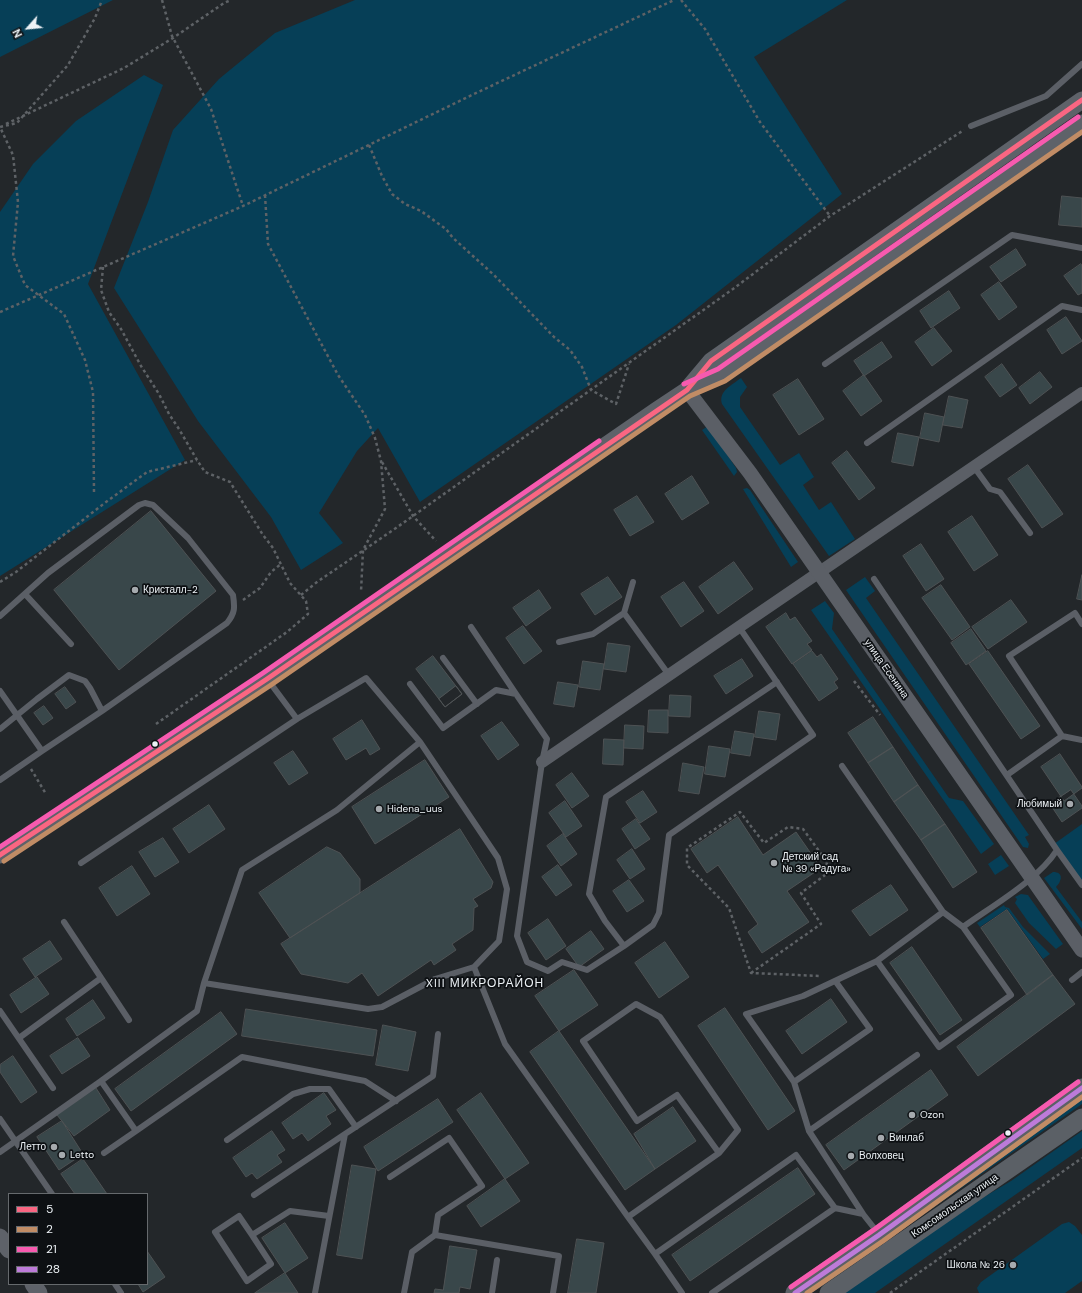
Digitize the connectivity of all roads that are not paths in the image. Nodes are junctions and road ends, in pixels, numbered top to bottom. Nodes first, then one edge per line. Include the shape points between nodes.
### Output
1 (1082, 64) edge
2 (1082, 100) edge
3 (1082, 123) edge
4 (971, 126) road end
5 (1082, 248) edge
6 (1082, 310) edge
7 (825, 364) dead end
8 (687, 390) junction
9 (1082, 393) edge
10 (867, 443) dead end
11 (974, 467) junction
12 (1030, 533) dead end
13 (818, 573) junction
14 (874, 579) dead end
15 (633, 582) dead end
16 (25, 594) junction
17 (624, 613) junction
18 (0, 616) edge
19 (1082, 624) edge
20 (471, 627) dead end
21 (739, 627) junction
22 (559, 642) dead end
23 (71, 644) dead end
24 (443, 658) dead end
25 (668, 675) junction
26 (267, 678) junction
27 (777, 682) junction
28 (410, 684) dead end
29 (0, 691) edge
30 (516, 694) junction
31 (477, 704) junction
32 (102, 711) junction
33 (17, 715) junction
34 (297, 719) junction
35 (0, 729) edge
36 (1062, 736) junction
37 (1082, 740) edge
38 (420, 742) junction
39 (42, 751) junction
40 (542, 762) junction
41 (842, 766) dead end
42 (1007, 775) junction
43 (0, 780) edge
44 (1058, 850) junction
45 (0, 855) edge
46 (82, 863) dead end
47 (1032, 878) junction
48 (1082, 885) edge
49 (943, 912) junction
50 (64, 922) dead end
51 (963, 927) junction
52 (624, 946) junction
53 (1082, 950) edge
54 (876, 961) junction
55 (474, 967) junction
56 (1082, 972) edge
57 (101, 978) junction
58 (1072, 980) dead end
59 (836, 982) junction
60 (204, 983) junction
61 (0, 1011) edge
62 (129, 1020) dead end
63 (438, 1034) dead end
64 (19, 1038) junction
65 (917, 1056) dead end
66 (101, 1081) junction
67 (794, 1082) junction
68 (53, 1088) dead end
69 (1082, 1088) edge
70 (396, 1101) junction
71 (1082, 1118) edge
72 (0, 1119) edge
73 (356, 1127) junction
74 (136, 1131) junction
75 (810, 1131) junction
76 (344, 1134) junction
77 (227, 1140) dead end
78 (15, 1142) junction
79 (0, 1152) edge
80 (104, 1153) dead end
81 (719, 1153) junction
82 (390, 1177) dead end
83 (51, 1193) edge
84 (254, 1195) dead end
85 (835, 1208) junction
86 (863, 1214) junction
87 (330, 1216) junction
88 (628, 1217) junction
89 (252, 1235) junction
90 (435, 1235) junction
91 (879, 1235) junction
92 (0, 1237) edge
93 (8, 1249) edge
94 (890, 1250) junction
95 (655, 1254) junction
96 (497, 1260) dead end
97 (315, 1293) edge
98 (404, 1293) edge
99 (492, 1293) edge
100 (553, 1293) edge
101 (682, 1293) edge
102 (712, 1293) edge
103 (795, 1293) edge
104 (829, 1293) edge

1 - 4 lane via 1046,96
2 - 8 main road via 711,361
3 - 8 main road via 721,375
5 - 7 lane via 1012,235
6 - 10 lane via 1062,306
8 - 13 street, улица Есенина via 750,473
8 - 26 main road
9 - 11 street
11 - 12 lane via 990,489 1000,492
11 - 13 street
13 - 21 street
13 - 47 street, улица Есенина
14 - 42 lane
15 - 17 lane
16 - 18 lane
16 - 23 lane
16 - 32 lane via 48,573 145,503 153,505 188,538 233,595 233,616 227,623
17 - 22 lane via 593,634
17 - 25 lane
19 - 36 lane via 1075,613 1009,656
20 - 30 lane
21 - 25 street
21 - 27 lane
24 - 31 lane
25 - 40 street
26 - 34 lane
26 - 45 main road
27 - 52 lane via 813,735 669,835 659,913 653,925
27 - 52 lane via 606,797 589,894
28 - 31 lane via 443,728
29 - 33 lane
30 - 31 lane via 496,690
30 - 40 lane via 547,739
32 - 33 lane via 84,681 69,675
32 - 39 lane
33 - 35 lane
33 - 39 lane
34 - 38 lane via 366,678
34 - 46 lane
36 - 37 lane
36 - 42 lane
38 - 55 lane via 498,858 507,889 499,941
38 - 60 lane via 337,810 242,870
39 - 43 lane
40 - 52 lane via 517,936 527,962 548,971 562,962 587,970
41 - 49 lane
42 - 44 lane
44 - 47 lane
44 - 48 lane
47 - 51 lane
47 - 53 street, улица Есенина
49 - 51 lane
49 - 54 lane
50 - 57 lane
51 - 54 lane via 1011,995 939,1047
54 - 59 lane
55 - 60 lane via 435,979 382,1007 368,1009
55 - 88 lane via 505,1044
56 - 58 lane
57 - 62 lane
57 - 64 lane
59 - 67 lane via 870,1029
59 - 67 lane via 803,996 746,1014
60 - 66 lane via 197,1011
61 - 64 lane
63 - 70 lane via 432,1076
64 - 68 lane
65 - 75 lane
66 - 74 lane
66 - 78 lane
67 - 75 lane
69 - 91 main road, Комсомольская улица
70 - 73 lane
70 - 74 lane via 365,1081 242,1057
71 - 94 main road, Комсомольская улица
72 - 78 lane
73 - 76 lane
73 - 77 lane via 329,1089 310,1089 294,1094
74 - 80 lane
75 - 86 lane
76 - 84 lane
76 - 87 lane
78 - 79 lane
78 - 83 lane
81 - 81 lane via 738,1130 660,1017 636,1004 583,1041 637,1121 677,1095
81 - 88 lane
82 - 90 lane via 449,1138 482,1186 438,1216
85 - 86 lane
85 - 95 lane via 796,1156
85 - 102 lane
86 - 91 lane
87 - 89 lane via 290,1211
87 - 97 lane
88 - 95 lane
89 - 89 lane via 271,1264 247,1281 214,1232 238,1216
90 - 98 lane via 412,1252
90 - 100 lane via 559,1256
91 - 94 lane
91 - 103 main road, Комсомольская улица
92 - 93 main road
94 - 104 main road, Комсомольская улица
95 - 101 lane
96 - 99 lane

